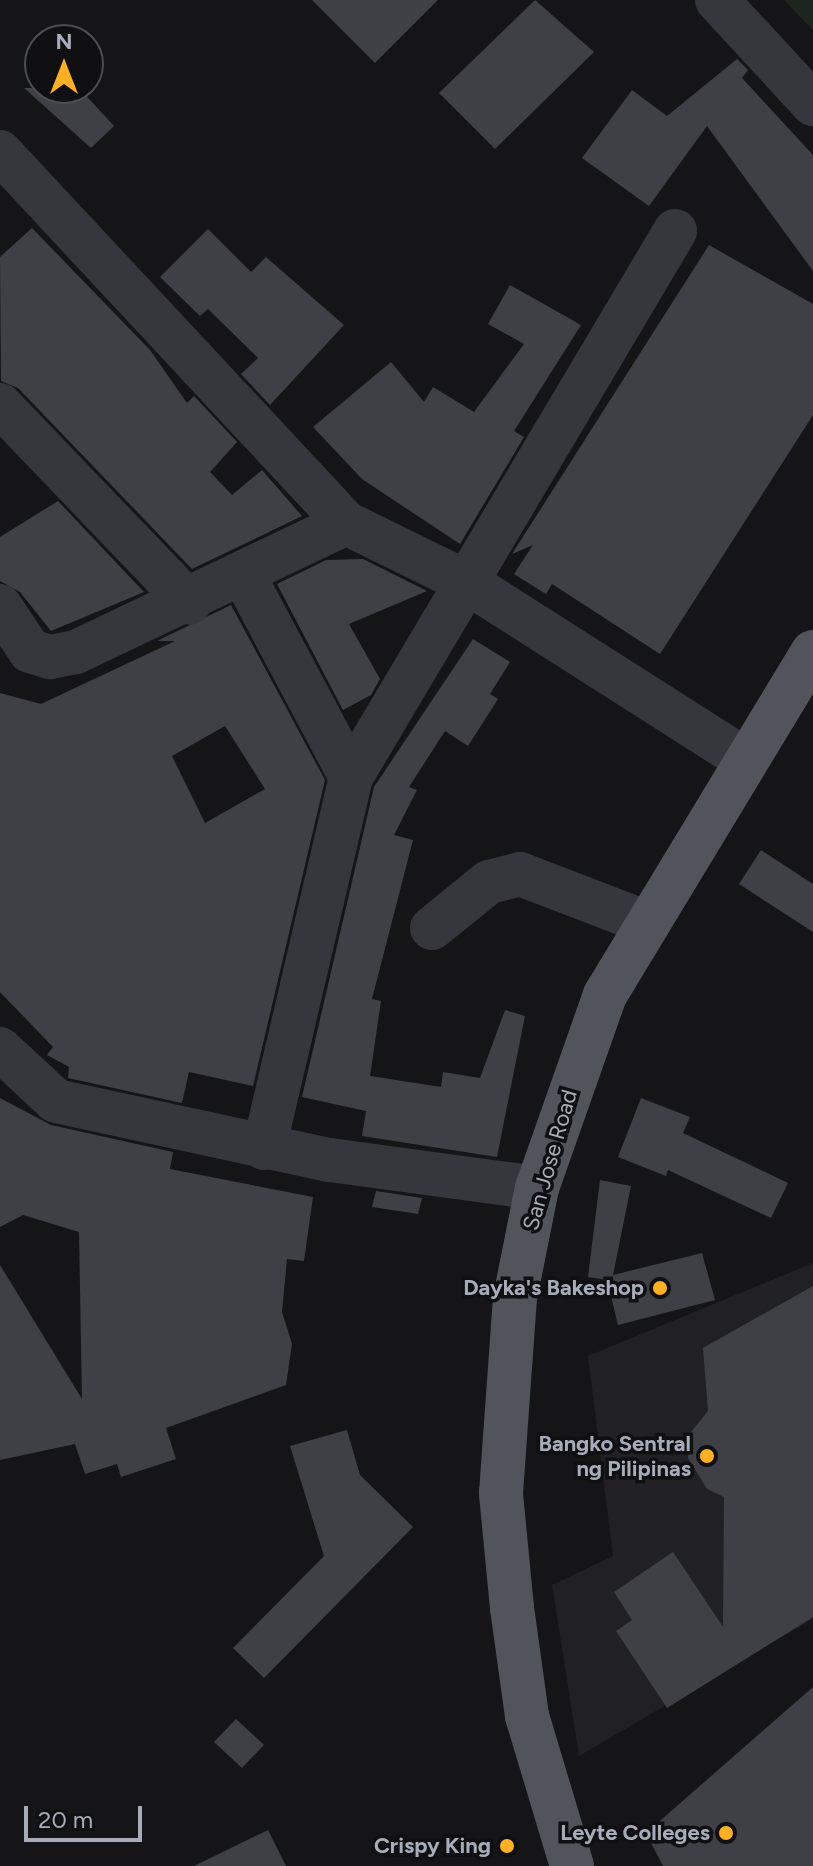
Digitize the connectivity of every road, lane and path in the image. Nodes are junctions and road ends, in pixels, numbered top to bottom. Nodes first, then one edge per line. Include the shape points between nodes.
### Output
1 (717, 0) edge
2 (813, 104) edge
3 (0, 154) edge
4 (675, 231) dead end
5 (0, 405) edge
6 (346, 523) junction
7 (244, 576) junction
8 (468, 583) junction
9 (190, 603) junction
10 (0, 606) edge
11 (813, 652) edge
12 (744, 759) junction
13 (351, 777) junction
14 (645, 922) junction
15 (432, 928) dead end
16 (0, 1049) edge
17 (264, 1148) junction
18 (537, 1188) junction
19 (572, 1866) edge

1 - 2 street
3 - 6 street
4 - 8 street
5 - 9 street
6 - 7 street
6 - 8 street
7 - 9 street
7 - 13 street
8 - 12 street
8 - 13 street
9 - 10 street via 50,657 30,651
11 - 12 main road, San Jose Road
12 - 14 main road, San Jose Road
13 - 17 street
14 - 15 street via 520,874 489,882
14 - 18 main road, San Jose Road via 605,995
16 - 17 street via 56,1101
17 - 18 street
18 - 19 main road, San Jose Road via 513,1313 501,1493 527,1716

